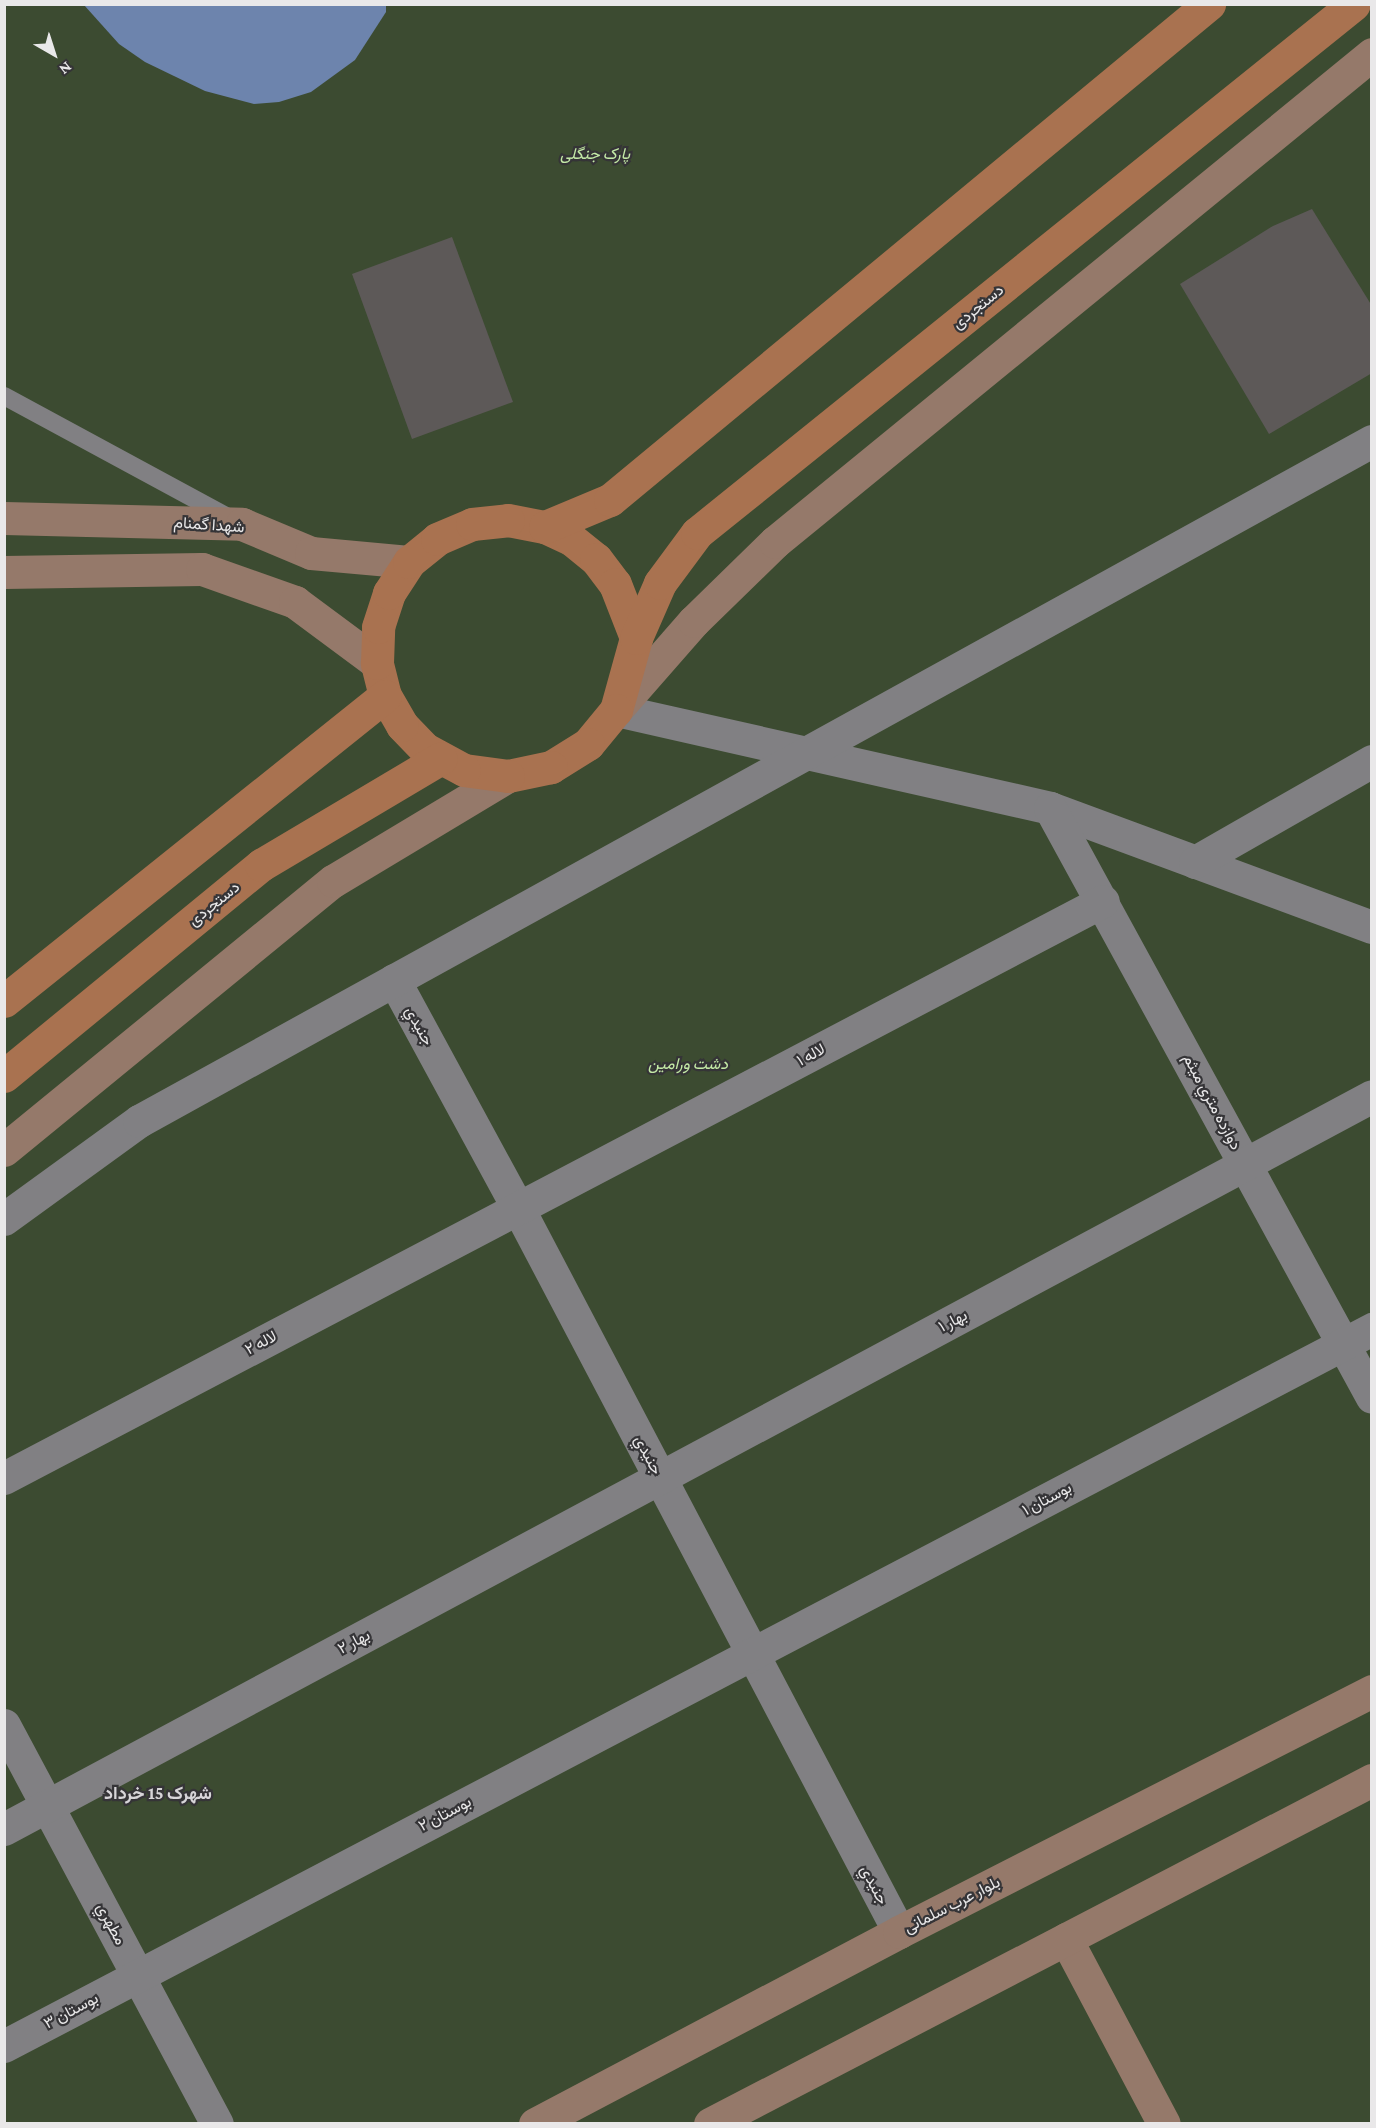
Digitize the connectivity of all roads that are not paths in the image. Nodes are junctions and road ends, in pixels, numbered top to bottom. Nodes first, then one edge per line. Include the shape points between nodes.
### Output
1 (1209, 4) edge
2 (1354, 4) edge
3 (1371, 54) edge
4 (4, 396) edge
5 (1371, 441) edge
6 (4, 518) edge
7 (242, 524) junction
8 (545, 527) junction
9 (409, 562) junction
10 (4, 572) edge
11 (636, 638) junction
12 (377, 663) junction
13 (385, 696) junction
14 (616, 710) junction
15 (808, 753) junction
16 (441, 758) junction
17 (1371, 761) edge
18 (508, 776) junction
19 (1050, 808) junction
20 (1195, 862) junction
21 (1103, 901) junction
22 (1371, 927) edge
23 (394, 980) junction
24 (4, 1001) edge
25 (4, 1076) edge
26 (1371, 1096) edge
27 (4, 1150) edge
28 (1245, 1164) junction
29 (518, 1208) junction
30 (4, 1219) edge
31 (1371, 1329) edge
32 (1343, 1344) junction
33 (1371, 1397) edge
34 (4, 1478) edge
35 (660, 1478) junction
36 (752, 1653) junction
37 (1371, 1691) edge
38 (4, 1725) edge
39 (1371, 1780) edge
40 (48, 1806) junction
41 (4, 1828) edge
42 (898, 1932) junction
43 (1065, 1939) junction
44 (138, 1976) junction
45 (4, 2046) edge
46 (217, 2124) edge
47 (535, 2124) edge
48 (710, 2124) edge
49 (1164, 2124) edge

1 - 8 main road via 610,500
2 - 11 main road, دستجردی via 697,533 660,583
3 - 14 street via 775,542 694,621
4 - 7 lane
5 - 15 street
6 - 7 street, شهدا گمنام
7 - 9 street, شهدا گمنام via 311,553
8 - 9 main road via 508,520 472,524 438,539
8 - 11 main road via 571,539 596,559 615,584
9 - 12 main road via 389,593 381,619
10 - 12 street via 202,568 295,602
11 - 14 main road, دستجردی
12 - 13 main road
13 - 16 main road via 402,725 425,749
13 - 24 main road
14 - 15 street
14 - 18 main road via 579,750 551,767
15 - 19 street
15 - 23 street
16 - 18 main road via 464,770
16 - 25 main road, دستجردی via 261,865
17 - 20 street
18 - 27 street via 333,881
19 - 20 street
19 - 21 street, دوازده متري میثم
20 - 22 street
21 - 28 street, دوازده متري میثم
21 - 29 street, لاله ۱
23 - 29 street, جنيدي
23 - 30 street via 139,1121
26 - 28 street, بهار ۱
28 - 32 street, دوازده متري میثم
28 - 35 street, بهار ۱
29 - 34 street, لاله ۲
29 - 35 street, جنيدي
31 - 32 street, بوستان ۱
32 - 33 street, دوازده متري میثم
32 - 36 street, بوستان ۱
35 - 36 street, جنيدي
35 - 40 street, بهار ۲
36 - 42 street, جنيدي
36 - 44 street, بوستان ۲
37 - 42 street, بلوار عرب سلمانی
38 - 40 street, مطهري
39 - 43 street
40 - 41 street, بهار ۲
40 - 44 street, مطهري
42 - 47 street, بلوار عرب سلمانی
43 - 48 street
43 - 49 street
44 - 45 street, بوستان ۳
44 - 46 street, مطهري

